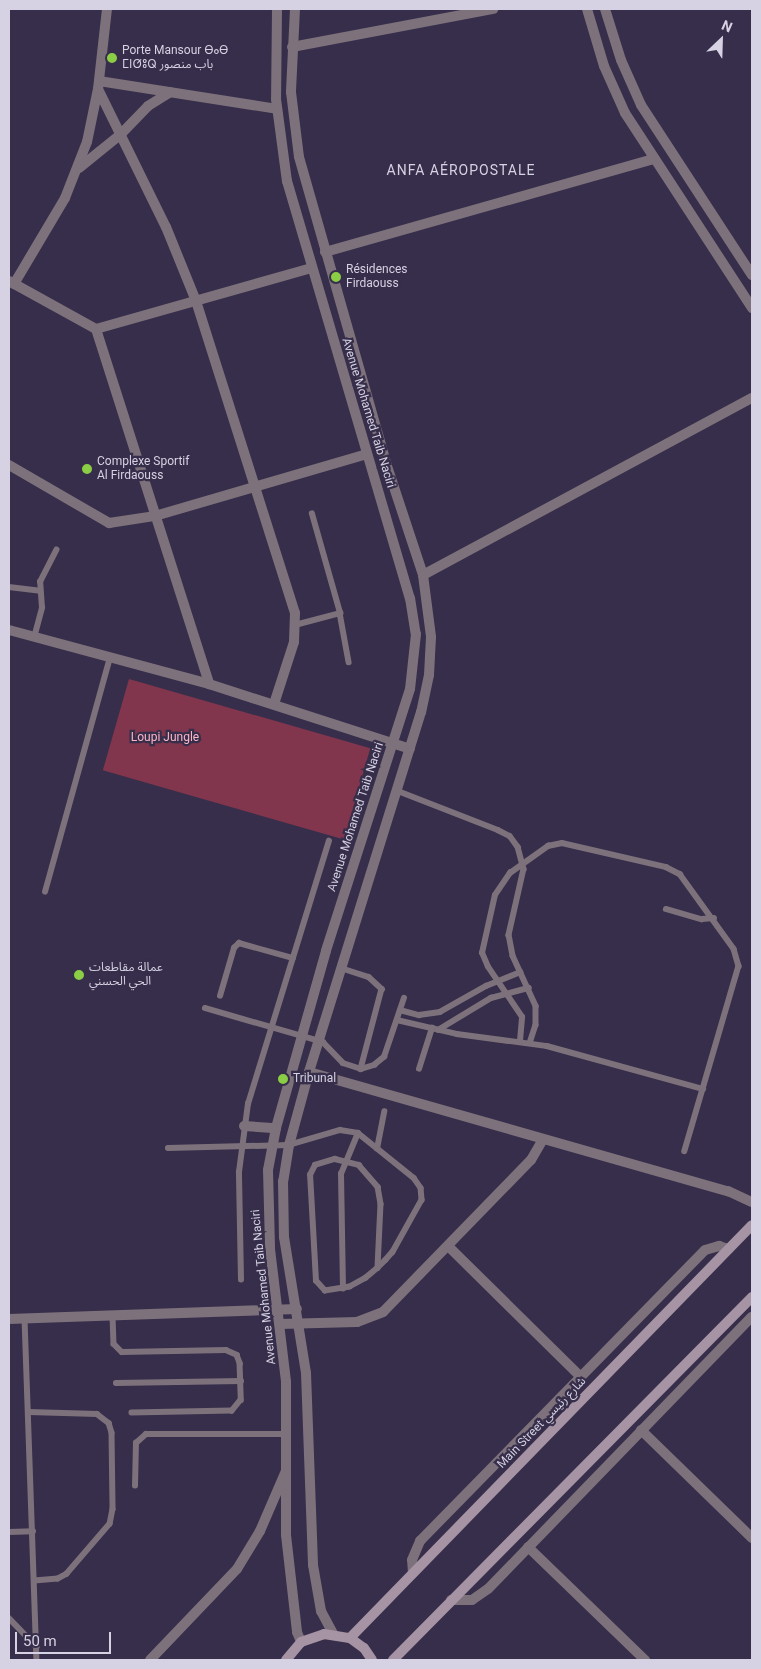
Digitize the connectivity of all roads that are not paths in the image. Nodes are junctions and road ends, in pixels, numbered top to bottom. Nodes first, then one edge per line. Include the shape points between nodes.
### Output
1 (107, 9) edge
2 (277, 9) edge
3 (295, 9) edge
4 (493, 9) edge
5 (587, 9) edge
6 (605, 9) edge
7 (292, 47) junction
8 (99, 85) junction
9 (170, 92) junction
10 (277, 109) junction
11 (121, 134) junction
12 (653, 159) junction
13 (78, 168) junction
14 (325, 252) junction
15 (311, 268) junction
16 (752, 275) edge
17 (11, 282) edge
18 (196, 301) junction
19 (752, 308) edge
20 (96, 329) junction
21 (752, 398) edge
22 (367, 454) junction
23 (9, 465) edge
24 (254, 487) junction
25 (312, 514) dead end
26 (155, 516) junction
27 (56, 550) dead end
28 (422, 575) junction
29 (9, 587) edge
30 (40, 591) junction
31 (340, 613) junction
32 (295, 625) junction
33 (9, 630) edge
34 (34, 638) junction
35 (110, 658) junction
36 (349, 662) dead end
37 (209, 684) junction
38 (274, 704) junction
39 (393, 744) junction
40 (410, 749) junction
41 (398, 791) junction
42 (329, 840) dead end
43 (524, 863) junction
44 (46, 892) dead end
45 (666, 909) dead end
46 (714, 918) junction
47 (293, 958) junction
48 (341, 968) junction
49 (520, 972) junction
50 (497, 980) junction
51 (529, 988) junction
52 (508, 994) junction
53 (220, 996) dead end
54 (404, 998) dead end
55 (205, 1008) dead end
56 (400, 1010) junction
57 (397, 1020) junction
58 (272, 1027) junction
59 (435, 1029) junction
60 (302, 1036) junction
61 (318, 1040) junction
62 (520, 1041) junction
63 (530, 1043) junction
64 (361, 1069) junction
65 (419, 1069) dead end
66 (309, 1072) junction
67 (703, 1089) junction
68 (384, 1112) dead end
69 (244, 1126) junction
70 (276, 1128) junction
71 (358, 1133) junction
72 (543, 1139) junction
73 (289, 1145) junction
74 (241, 1146) junction
75 (272, 1146) junction
76 (168, 1148) dead end
77 (377, 1148) junction
78 (685, 1151) dead end
79 (346, 1159) junction
80 (752, 1202) edge
81 (752, 1225) edge
82 (448, 1246) junction
83 (729, 1249) junction
84 (378, 1268) junction
85 (241, 1280) dead end
86 (343, 1289) junction
87 (752, 1297) edge
88 (297, 1309) junction
89 (278, 1310) junction
90 (113, 1316) junction
91 (752, 1317) edge
92 (25, 1318) junction
93 (9, 1319) edge
94 (280, 1324) junction
95 (300, 1324) junction
96 (581, 1377) junction
97 (241, 1381) junction
98 (116, 1384) dead end
99 (29, 1412) junction
100 (132, 1414) dead end
101 (641, 1430) junction
102 (286, 1434) junction
103 (286, 1471) junction
104 (135, 1486) dead end
105 (34, 1531) junction
106 (9, 1532) edge
107 (752, 1538) edge
108 (528, 1547) junction
109 (413, 1573) junction
110 (35, 1581) junction
111 (451, 1600) junction
112 (9, 1618) edge
113 (333, 1634) junction
114 (350, 1638) junction
115 (301, 1642) junction
116 (36, 1646) junction
117 (37, 1660) edge
118 (150, 1660) edge
119 (286, 1660) edge
120 (372, 1660) edge
121 (393, 1660) edge
122 (645, 1660) edge

1 - 8 street
2 - 10 street, Avenue Mohamed Taib Naciri
3 - 7 street, Avenue Mohamed Taib Naciri
4 - 7 street
5 - 12 street via 614,90
6 - 16 street via 621,60 641,105
7 - 14 street, Avenue Mohamed Taib Naciri via 295,136
8 - 9 street
8 - 11 street
8 - 13 street via 88,142
9 - 10 street
9 - 11 street via 143,110
10 - 15 street, Avenue Mohamed Taib Naciri via 288,181
11 - 13 street
11 - 18 street via 166,227
12 - 14 street
12 - 19 street
13 - 17 street via 65,198
14 - 28 street, Avenue Mohamed Taib Naciri
15 - 18 street
15 - 22 street, Avenue Mohamed Taib Naciri
17 - 20 street
18 - 20 street
18 - 24 street
20 - 26 street
21 - 28 street
22 - 24 street
22 - 39 street, Avenue Mohamed Taib Naciri via 410,598 416,634 410,689
23 - 26 street via 105,522
24 - 26 street
24 - 32 street via 295,613
25 - 31 lane
26 - 37 street
27 - 30 lane via 40,582
28 - 40 street, Avenue Mohamed Taib Naciri via 430,617 431,656 426,694
29 - 30 lane
30 - 34 lane via 42,608
31 - 32 lane
31 - 36 lane
32 - 38 street via 294,642
33 - 34 street
34 - 35 street
35 - 37 street
35 - 44 lane
37 - 38 street
38 - 39 street
39 - 40 street
39 - 60 street, Avenue Mohamed Taib Naciri
40 - 41 street, Avenue Mohamed Taib Naciri
41 - 43 lane via 504,832 515,842
41 - 48 street, Avenue Mohamed Taib Naciri
42 - 47 lane
43 - 46 lane via 548,846 562,843 666,867 686,879
43 - 49 lane via 509,935
43 - 50 lane via 499,887 483,938 484,961
45 - 46 lane via 699,918
46 - 67 lane via 734,948 739,966
47 - 53 lane via 239,943 234,948
47 - 58 lane
48 - 61 street, Avenue Mohamed Taib Naciri
48 - 64 lane via 369,977 382,989
49 - 50 lane
49 - 51 lane
50 - 52 lane
50 - 56 lane via 433,1014
51 - 52 lane
51 - 63 lane via 537,1015
52 - 59 lane via 483,1003
52 - 62 lane via 522,1017
54 - 56 lane
55 - 58 lane
56 - 57 lane
57 - 59 lane
57 - 64 lane via 384,1057
58 - 60 lane
58 - 69 lane
59 - 62 lane
59 - 65 lane
60 - 61 lane
60 - 70 street, Avenue Mohamed Taib Naciri
61 - 64 lane via 328,1044 347,1066
61 - 66 street, Avenue Mohamed Taib Naciri
62 - 63 lane
63 - 67 lane
66 - 72 street
66 - 73 street, Avenue Mohamed Taib Naciri
67 - 78 lane
68 - 77 lane
69 - 70 street
69 - 74 lane
70 - 75 street, Avenue Mohamed Taib Naciri
71 - 73 lane via 340,1130
71 - 77 lane
71 - 79 lane
72 - 80 street via 728,1191
72 - 82 street via 531,1160
73 - 75 lane
73 - 88 street, Avenue Mohamed Taib Naciri via 282,1218
74 - 75 lane
74 - 76 lane
74 - 85 lane
75 - 89 street, Avenue Mohamed Taib Naciri via 267,1197
77 - 84 lane via 414,1178 422,1194 420,1205 399,1242
79 - 84 lane via 364,1169 380,1193
79 - 86 lane via 341,1174
79 - 86 lane via 318,1163 310,1175 316,1281 325,1291
81 - 83 main road, Main Street شارع رئيسي
82 - 95 street via 390,1306 375,1317 357,1322
82 - 96 street
83 - 96 street via 720,1246 705,1250
83 - 109 main road, Main Street شارع رئيسي
84 - 86 lane via 361,1282
87 - 111 main road
88 - 89 street
88 - 95 street, Avenue Mohamed Taib Naciri
89 - 90 street
89 - 94 street, Avenue Mohamed Taib Naciri
90 - 92 street
90 - 97 lane via 114,1344 122,1352 230,1351 239,1359
91 - 101 street
92 - 93 street
92 - 99 lane
94 - 95 street
94 - 102 street, Avenue Mohamed Taib Naciri
95 - 113 street, Avenue Mohamed Taib Naciri via 306,1373 313,1565 320,1611
96 - 109 street via 420,1542 412,1560
97 - 98 lane
97 - 100 lane via 241,1400 232,1410
99 - 105 lane
99 - 110 lane via 97,1414 106,1419 112,1433 113,1509 110,1524 67,1574 58,1579
101 - 107 street
101 - 108 street
102 - 103 street, Avenue Mohamed Taib Naciri
102 - 104 lane via 146,1434 136,1443
103 - 115 street, Avenue Mohamed Taib Naciri via 287,1554
103 - 118 street via 260,1531 237,1569
105 - 106 lane
105 - 110 lane
108 - 111 street via 477,1598
108 - 122 street
109 - 114 main road, Main Street شارع رئيسي
110 - 116 lane
111 - 121 main road
112 - 116 lane
113 - 114 main road
113 - 115 main road via 316,1635
114 - 120 main road via 364,1648
115 - 119 main road
116 - 117 lane

